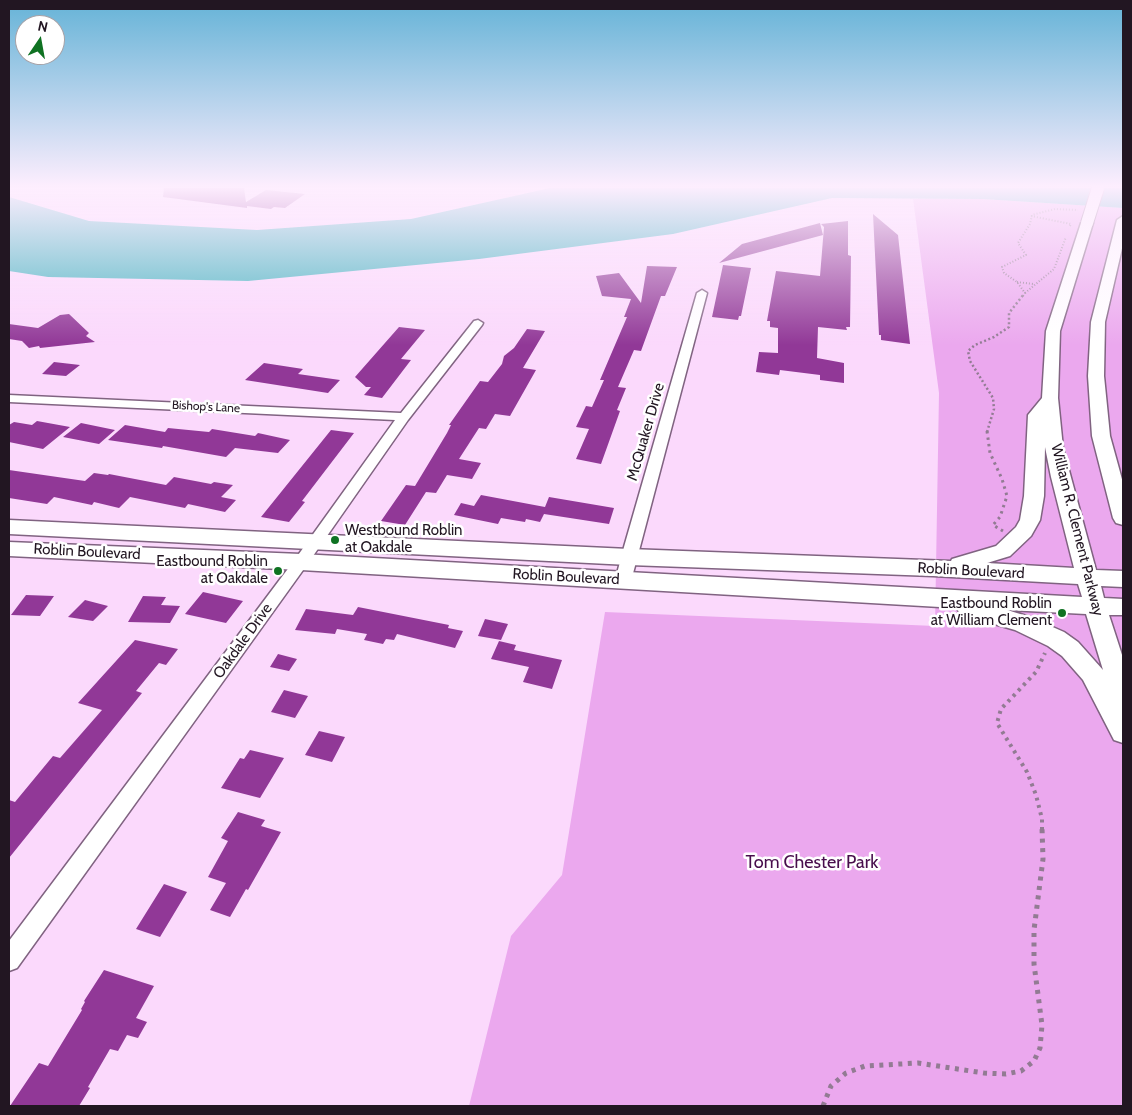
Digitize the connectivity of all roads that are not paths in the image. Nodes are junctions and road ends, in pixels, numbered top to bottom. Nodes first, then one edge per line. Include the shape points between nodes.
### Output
1 (1081, 240) edge
2 (1118, 240) edge
3 (702, 293) dead end
4 (478, 323) dead end
5 (9, 398) edge
6 (1050, 398) junction
7 (404, 417) junction
8 (1104, 450) junction
9 (1123, 477) edge
10 (1123, 518) edge
11 (9, 527) edge
12 (312, 543) junction
13 (9, 548) edge
14 (628, 558) junction
15 (301, 562) junction
16 (933, 568) junction
17 (1087, 577) junction
18 (1123, 580) edge
19 (624, 581) junction
20 (932, 598) junction
21 (1095, 605) junction
22 (1123, 607) edge
23 (1123, 696) edge
24 (1123, 732) edge
25 (9, 960) edge

1 - 6 main road, William R. Clement Parkway, bridge via 1054,331
2 - 8 main road via 1098,322 1096,376
3 - 14 street, McQuaker Drive
4 - 7 street, Oakdale Drive
5 - 7 street, Bishop's Lane
6 - 16 main road via 1037,415 1034,496 1030,520 1024,531 1003,550 987,557
6 - 17 main road, William R. Clement Parkway via 1056,458
7 - 12 street, Oakdale Drive
8 - 9 main road
8 - 10 main road
11 - 12 main road, Roblin Boulevard
12 - 14 main road, Roblin Boulevard
12 - 15 street, Oakdale Drive
13 - 15 main road, Roblin Boulevard
14 - 16 main road, Roblin Boulevard
14 - 19 street, McQuaker Drive
15 - 19 main road, Roblin Boulevard
15 - 25 street, Oakdale Drive
16 - 17 main road, Roblin Boulevard
17 - 18 main road, Roblin Boulevard
17 - 21 main road, William R. Clement Parkway
19 - 20 main road, Roblin Boulevard
20 - 21 main road, Roblin Boulevard
20 - 24 main road via 1022,622 1056,639 1092,673
21 - 22 main road, Roblin Boulevard
21 - 23 main road, William R. Clement Parkway

